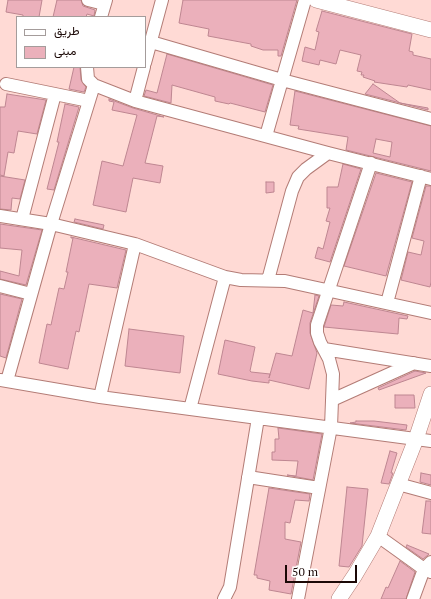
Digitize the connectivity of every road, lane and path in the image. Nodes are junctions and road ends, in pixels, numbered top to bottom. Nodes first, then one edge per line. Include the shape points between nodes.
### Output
1 (88, 0) edge
2 (162, 0) edge
3 (305, 0) edge
4 (316, 0) edge
5 (105, 2) edge
6 (101, 16) edge
7 (431, 30) edge
8 (151, 42) junction
9 (146, 60) edge
10 (87, 68) edge
11 (144, 68) edge
12 (282, 80) junction
13 (6, 84) dead end
14 (94, 85) junction
15 (55, 94) junction
16 (89, 101) junction
17 (135, 101) junction
18 (431, 119) edge
19 (266, 136) junction
20 (328, 153) junction
21 (371, 163) junction
22 (426, 178) edge
23 (0, 216) edge
24 (22, 220) junction
25 (51, 224) junction
26 (134, 244) junction
27 (225, 277) junction
28 (268, 280) junction
29 (0, 286) edge
30 (329, 291) junction
31 (31, 294) junction
32 (387, 303) junction
33 (431, 313) edge
34 (324, 349) junction
35 (414, 363) junction
36 (431, 366) edge
37 (3, 381) edge
38 (431, 394) edge
39 (100, 397) junction
40 (332, 400) junction
41 (190, 408) junction
42 (258, 418) junction
43 (332, 427) junction
44 (424, 440) edge
45 (248, 477) junction
46 (398, 484) junction
47 (319, 488) junction
48 (431, 493) edge
49 (378, 536) junction
50 (429, 568) edge
51 (224, 599) edge
52 (298, 599) edge
53 (339, 599) edge
54 (413, 599) edge

1 - 5 street
2 - 8 street
3 - 12 street
4 - 7 main road
5 - 6 street
8 - 9 street
8 - 12 street
10 - 14 street via 88,79
11 - 17 street
12 - 18 street
12 - 19 street
13 - 15 street
14 - 16 street
14 - 17 street
15 - 16 street
15 - 24 street
16 - 25 street
17 - 19 street
19 - 20 street
20 - 21 street
20 - 28 street via 298,177
21 - 22 street
21 - 30 street
22 - 32 street
23 - 24 street
24 - 25 street
25 - 26 street
25 - 31 street
26 - 27 street
26 - 39 street
27 - 28 street
27 - 41 street
28 - 30 street via 285,281
29 - 31 street
30 - 32 street
30 - 34 street via 317,325 317,333
31 - 37 street
32 - 33 street
34 - 35 street
34 - 40 street via 333,374
35 - 36 street
35 - 40 street
37 - 39 street
38 - 44 main road
39 - 41 street
40 - 43 street
41 - 42 street
42 - 43 street
42 - 45 street
43 - 44 street
43 - 47 street
44 - 46 main road
45 - 47 street
45 - 51 street via 230,587
46 - 48 street
46 - 49 main road
47 - 52 street
49 - 50 street
49 - 53 main road
50 - 54 street

